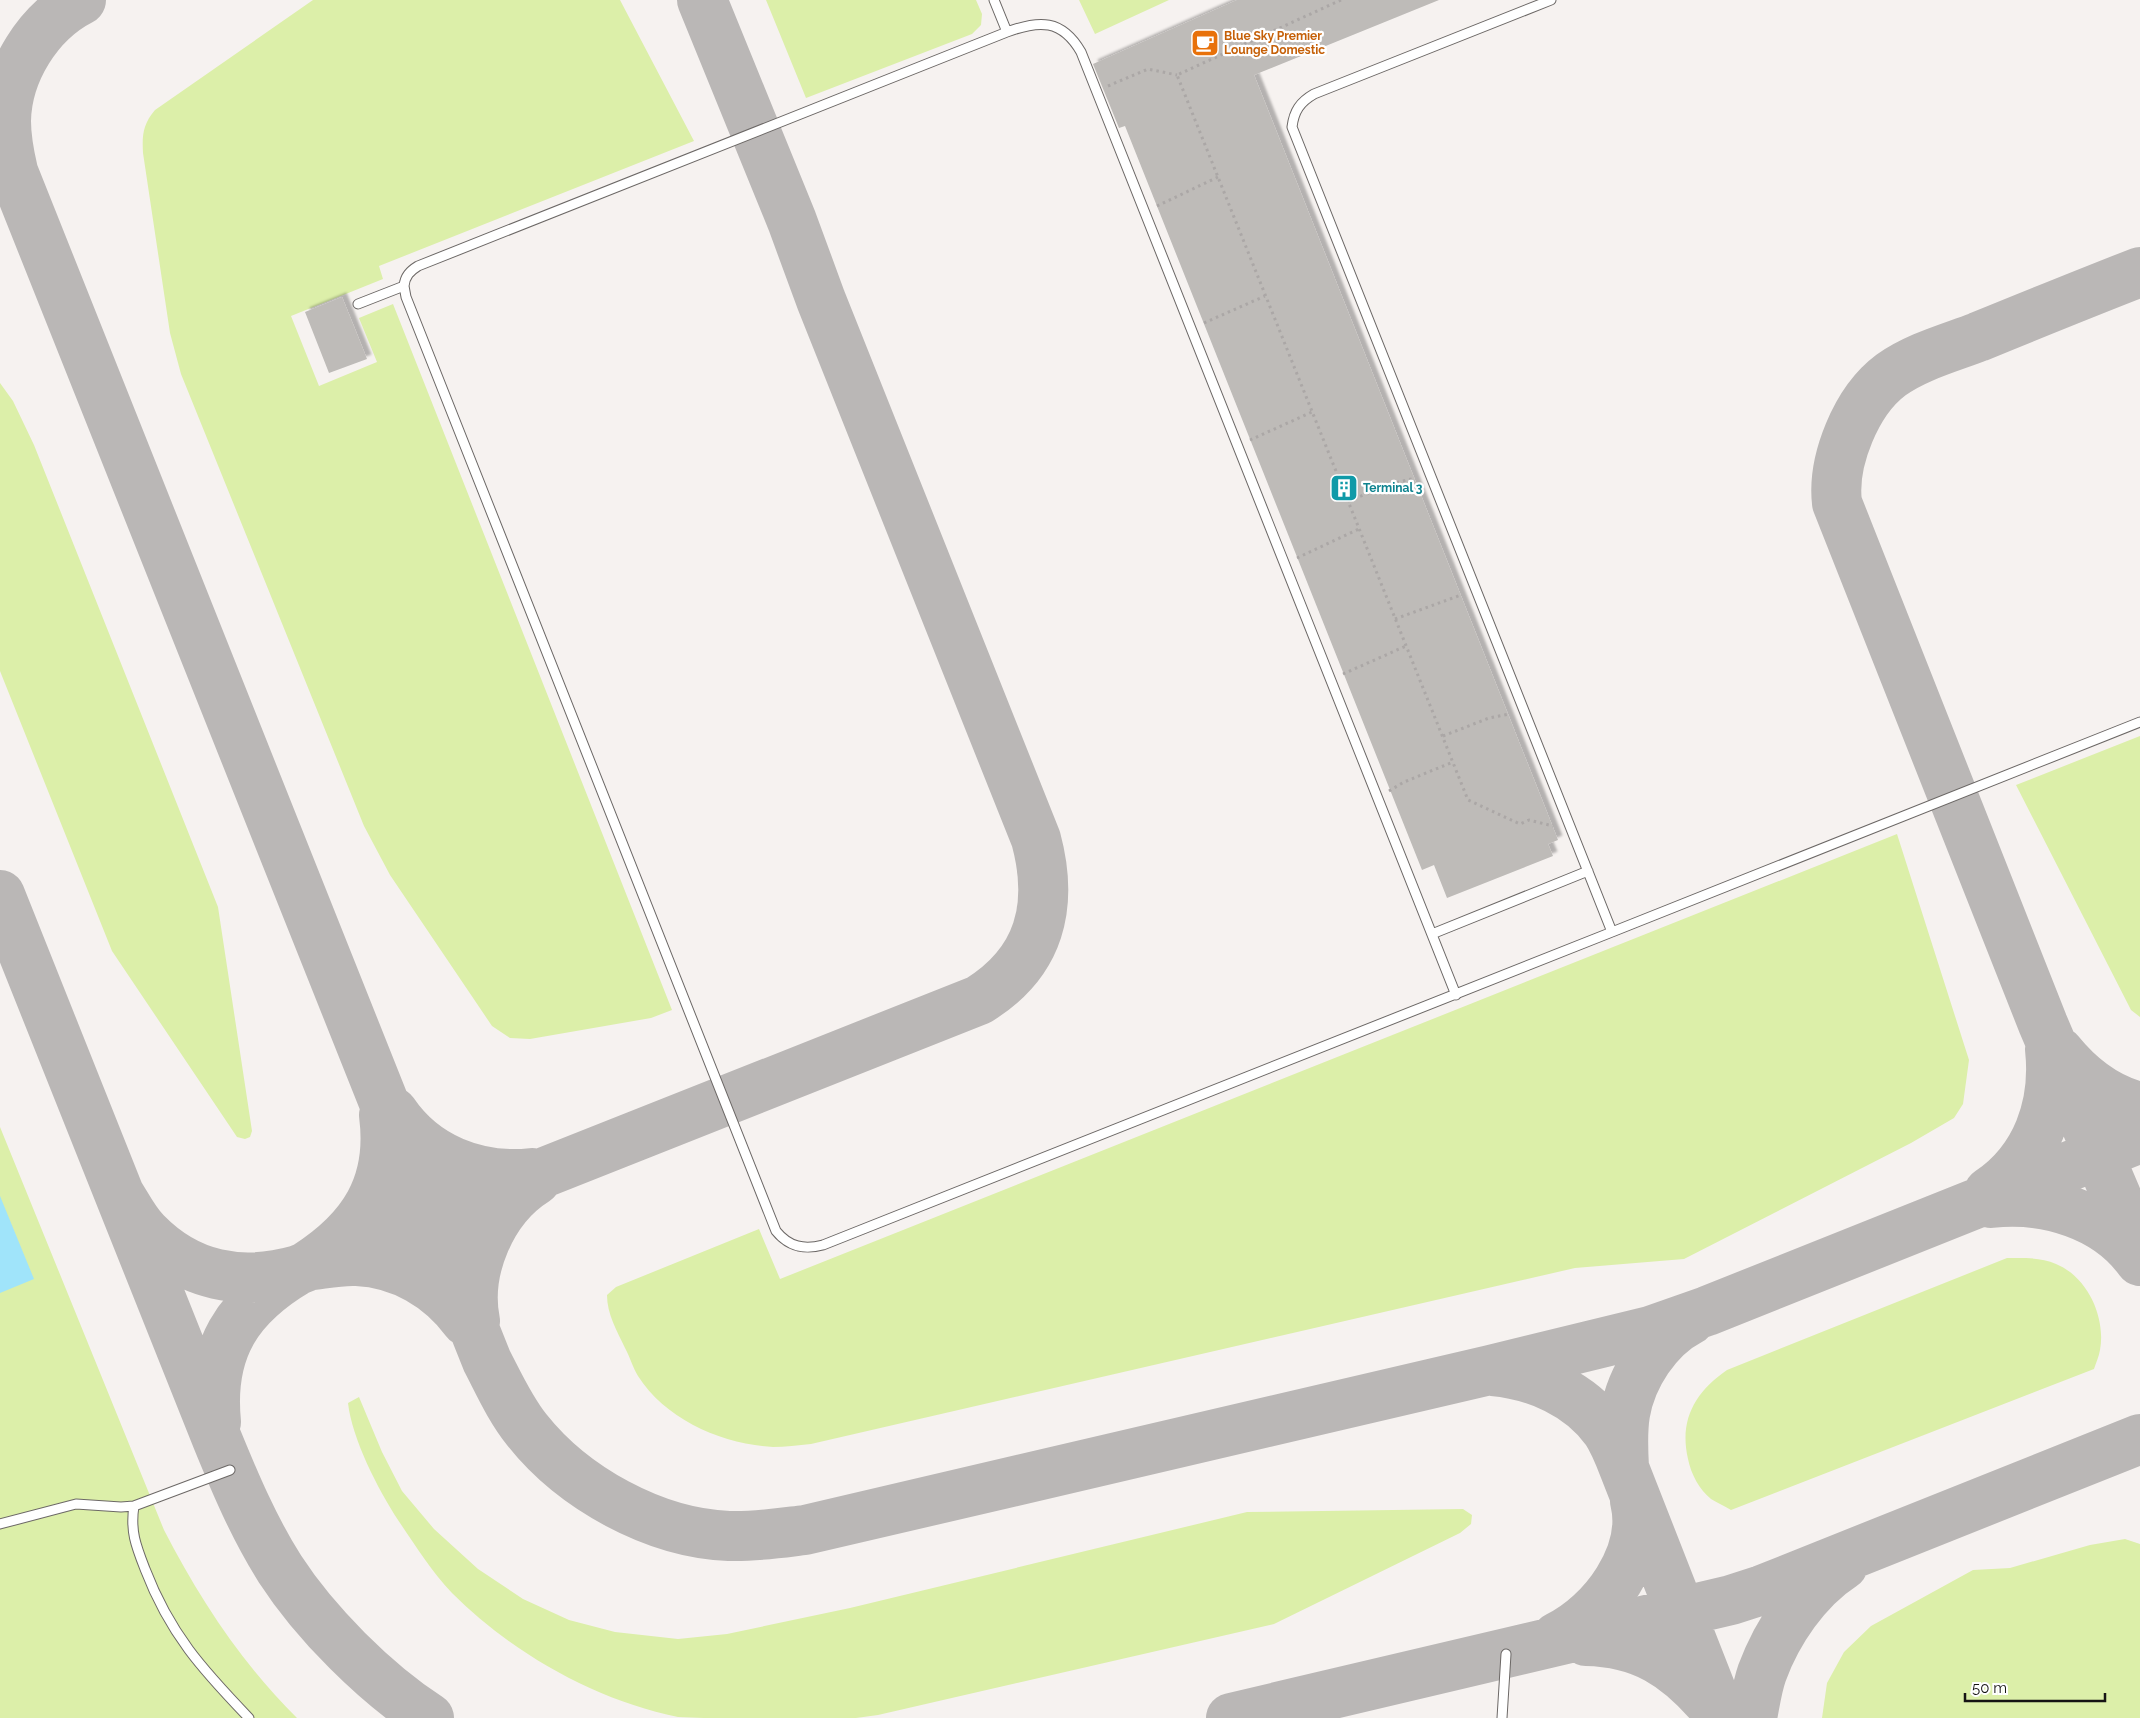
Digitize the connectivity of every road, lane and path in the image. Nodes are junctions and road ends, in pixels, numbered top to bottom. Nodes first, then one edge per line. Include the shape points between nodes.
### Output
1 (994, 0) edge
2 (1341, 0) edge
3 (1551, 0) edge
4 (1007, 32) junction
5 (1177, 75) junction
6 (1102, 88) dead end
7 (1218, 177) junction
8 (1157, 206) dead end
9 (404, 286) junction
10 (1265, 296) junction
11 (358, 304) dead end
12 (1204, 323) dead end
13 (1312, 412) junction
14 (1250, 440) dead end
15 (1415, 478) dead end
16 (1348, 502) junction
17 (1359, 529) junction
18 (1298, 558) dead end
19 (1461, 595) dead end
20 (1395, 619) junction
21 (1406, 646) junction
22 (1343, 674) dead end
23 (1509, 714) dead end
24 (2140, 722) edge
25 (1442, 736) junction
26 (1453, 762) junction
27 (1389, 791) dead end
28 (1553, 826) dead end
29 (1588, 871) junction
30 (1612, 932) junction
31 (1432, 934) junction
32 (1456, 995) junction
33 (230, 1470) dead end
34 (134, 1506) junction
35 (0, 1524) edge
36 (1506, 1654) dead end
37 (249, 1718) edge
38 (1502, 1718) edge

1 - 4 lane
2 - 5 path
3 - 29 lane via 1314,94 1298,107 1292,127
4 - 9 lane via 418,266 410,271
4 - 31 lane via 1036,24 1051,25 1069,35 1081,52
5 - 6 path via 1148,69
5 - 7 path
7 - 8 path
7 - 10 path
9 - 11 lane
9 - 32 lane via 776,1231 783,1240 796,1247 810,1249 823,1245
10 - 12 path
10 - 13 path
13 - 14 path
13 - 16 path
15 - 16 path
16 - 17 path
17 - 18 path
17 - 20 path
19 - 20 path
20 - 21 path
21 - 22 path
21 - 25 path
23 - 25 path
24 - 30 lane
25 - 26 path
26 - 27 path
26 - 28 path via 1468,800 1520,824 1529,820
29 - 30 lane
29 - 31 lane
30 - 32 lane
31 - 32 lane
33 - 34 lane
34 - 35 lane via 76,1504
34 - 37 lane via 131,1524 134,1541 157,1600 182,1643
36 - 38 lane

